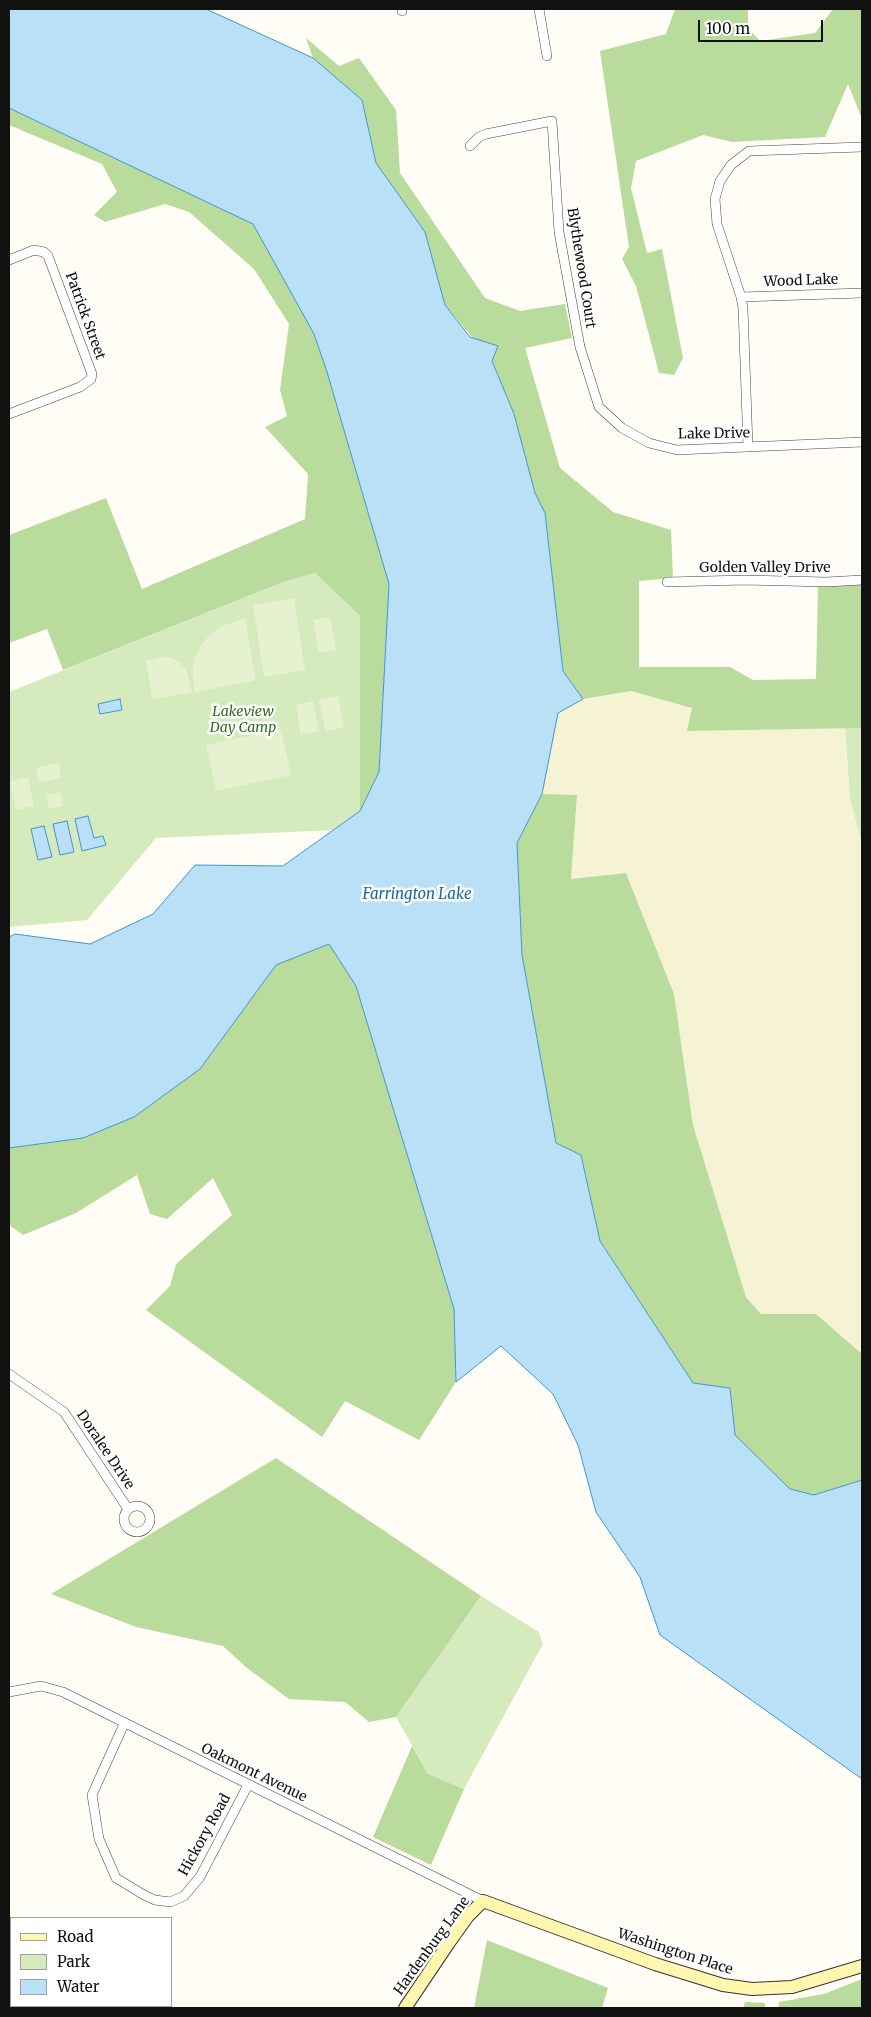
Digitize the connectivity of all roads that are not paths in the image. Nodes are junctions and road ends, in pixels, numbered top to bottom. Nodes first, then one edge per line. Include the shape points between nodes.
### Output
1 (539, 9) edge
2 (547, 56) dead end
3 (470, 146) dead end
4 (862, 147) edge
5 (9, 260) edge
6 (862, 293) edge
7 (741, 298) junction
8 (593, 388) joint
9 (9, 414) edge
10 (862, 442) edge
11 (748, 448) junction
12 (862, 580) edge
13 (667, 582) dead end
14 (9, 1374) edge
15 (128, 1509) dead end
16 (9, 1692) edge
17 (124, 1724) junction
18 (248, 1785) junction
19 (483, 1901) junction
20 (862, 1966) edge
21 (405, 2008) edge

1 - 2 street
3 - 8 street, Blythewood Court via 486,134 552,121 559,232 580,347
4 - 7 street via 749,152 731,165 720,180 715,208 717,224
5 - 9 street, Patrick Street via 34,250 44,252 51,262 92,374 90,380 80,387
6 - 7 street, Wood Lake
7 - 11 street
8 - 11 street, Lake Drive via 599,407 622,428 649,443 677,450
10 - 11 street, Lake Drive
12 - 13 street, Golden Valley Drive
14 - 15 street, Doralee Drive via 64,1412
16 - 17 street, Oakmont Avenue via 41,1686 63,1692
17 - 18 street, Oakmont Avenue
17 - 18 street, Hickory Road via 92,1795 99,1839 116,1878 144,1895 170,1902 184,1896 200,1877
18 - 19 street, Oakmont Avenue
19 - 20 street, Washington Place via 655,1964 724,1985 752,1989 792,1987
19 - 21 street, Hardenburg Lane via 468,1916

